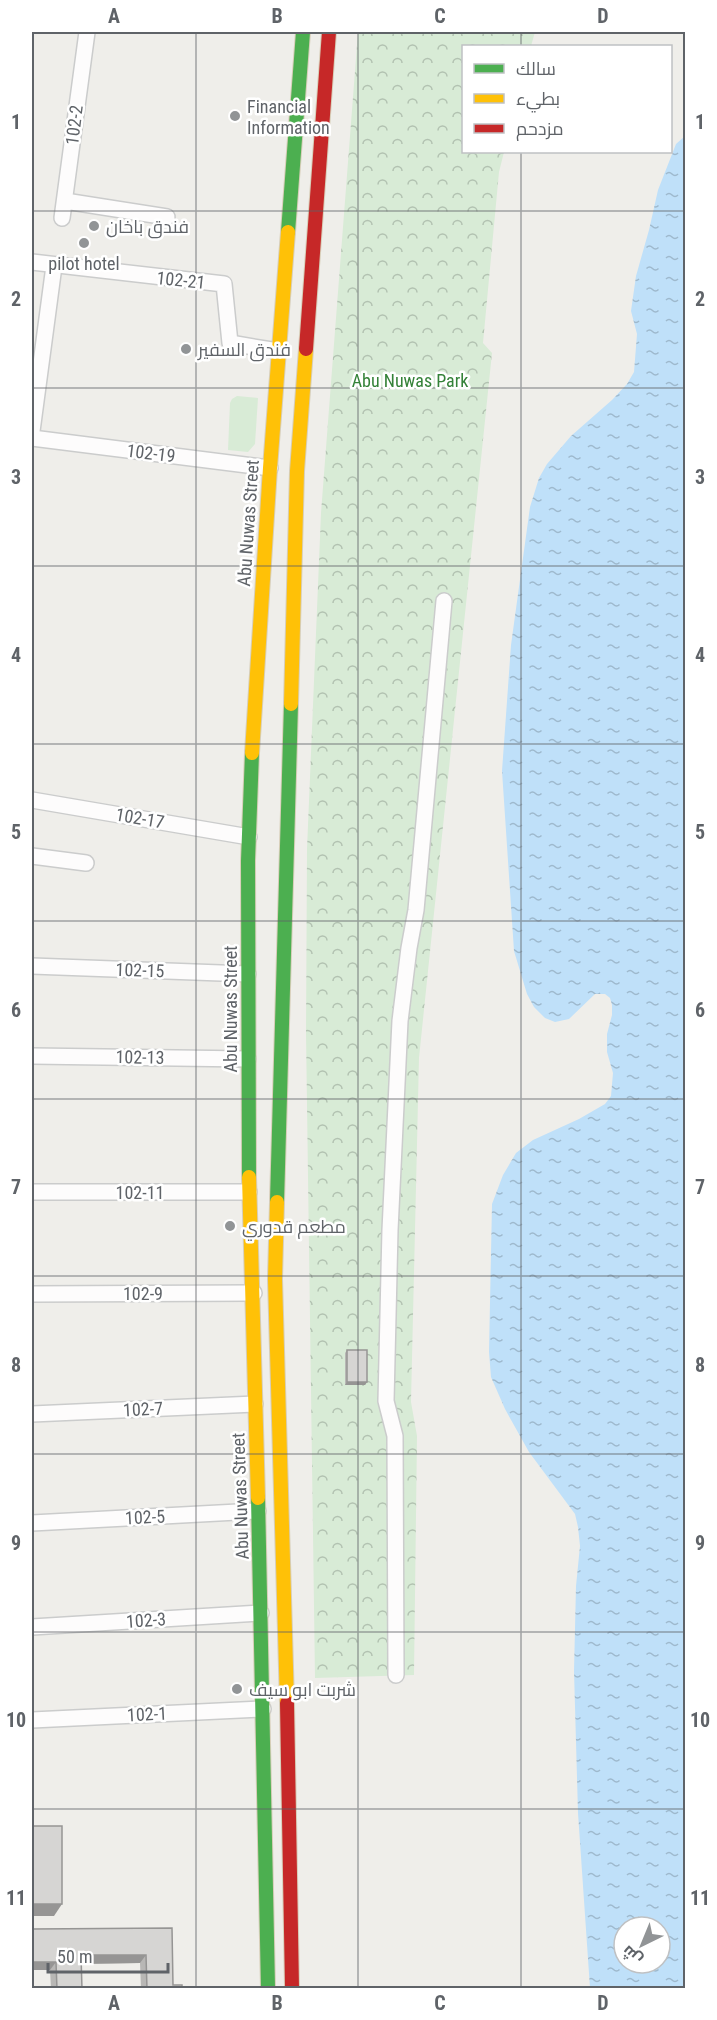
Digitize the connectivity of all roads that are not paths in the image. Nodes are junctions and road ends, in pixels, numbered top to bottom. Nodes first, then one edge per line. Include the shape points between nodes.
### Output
1 (87, 32) edge
2 (303, 32) edge
3 (329, 32) edge
4 (65, 201) junction
5 (167, 217) dead end
6 (62, 218) dead end
7 (32, 262) edge
8 (54, 266) junction
9 (278, 351) junction
10 (32, 431) edge
11 (32, 438) edge
12 (270, 468) junction
13 (444, 601) dead end
14 (32, 800) edge
15 (249, 837) junction
16 (32, 856) edge
17 (86, 863) dead end
18 (32, 966) edge
19 (248, 974) junction
20 (32, 1056) edge
21 (248, 1059) junction
22 (32, 1192) edge
23 (249, 1192) junction
24 (254, 1293) junction
25 (32, 1294) edge
26 (255, 1404) junction
27 (32, 1414) edge
28 (258, 1511) junction
29 (32, 1523) edge
30 (261, 1613) junction
31 (32, 1627) edge
32 (396, 1676) dead end
33 (263, 1709) junction
34 (32, 1720) edge
35 (268, 1989) edge
36 (292, 1989) edge

1 - 4 street, 102-2
2 - 9 main road, Abu Nuwas Street
3 - 36 main road via 297,471 275,1279
4 - 5 street
4 - 6 street, 102-2
7 - 8 street, 102-21
8 - 9 street, 102-21 via 224,285 230,343
8 - 10 street
9 - 12 main road, Abu Nuwas Street
11 - 12 street, 102-19
12 - 15 main road, Abu Nuwas Street
13 - 32 street via 416,910 400,1021 390,1230 386,1401 395,1436
14 - 15 street, 102-17
15 - 19 main road, Abu Nuwas Street
16 - 17 street
18 - 19 street, 102-15
19 - 21 main road, Abu Nuwas Street
20 - 21 street, 102-13
21 - 23 main road, Abu Nuwas Street
22 - 23 street, 102-11
23 - 24 main road, Abu Nuwas Street
24 - 25 street, 102-9
24 - 26 main road, Abu Nuwas Street
26 - 27 street, 102-7
26 - 28 main road, Abu Nuwas Street
28 - 29 street, 102-5
28 - 30 main road, Abu Nuwas Street
30 - 31 street, 102-3
30 - 33 main road, Abu Nuwas Street
33 - 34 street, 102-1
33 - 35 main road, Abu Nuwas Street

